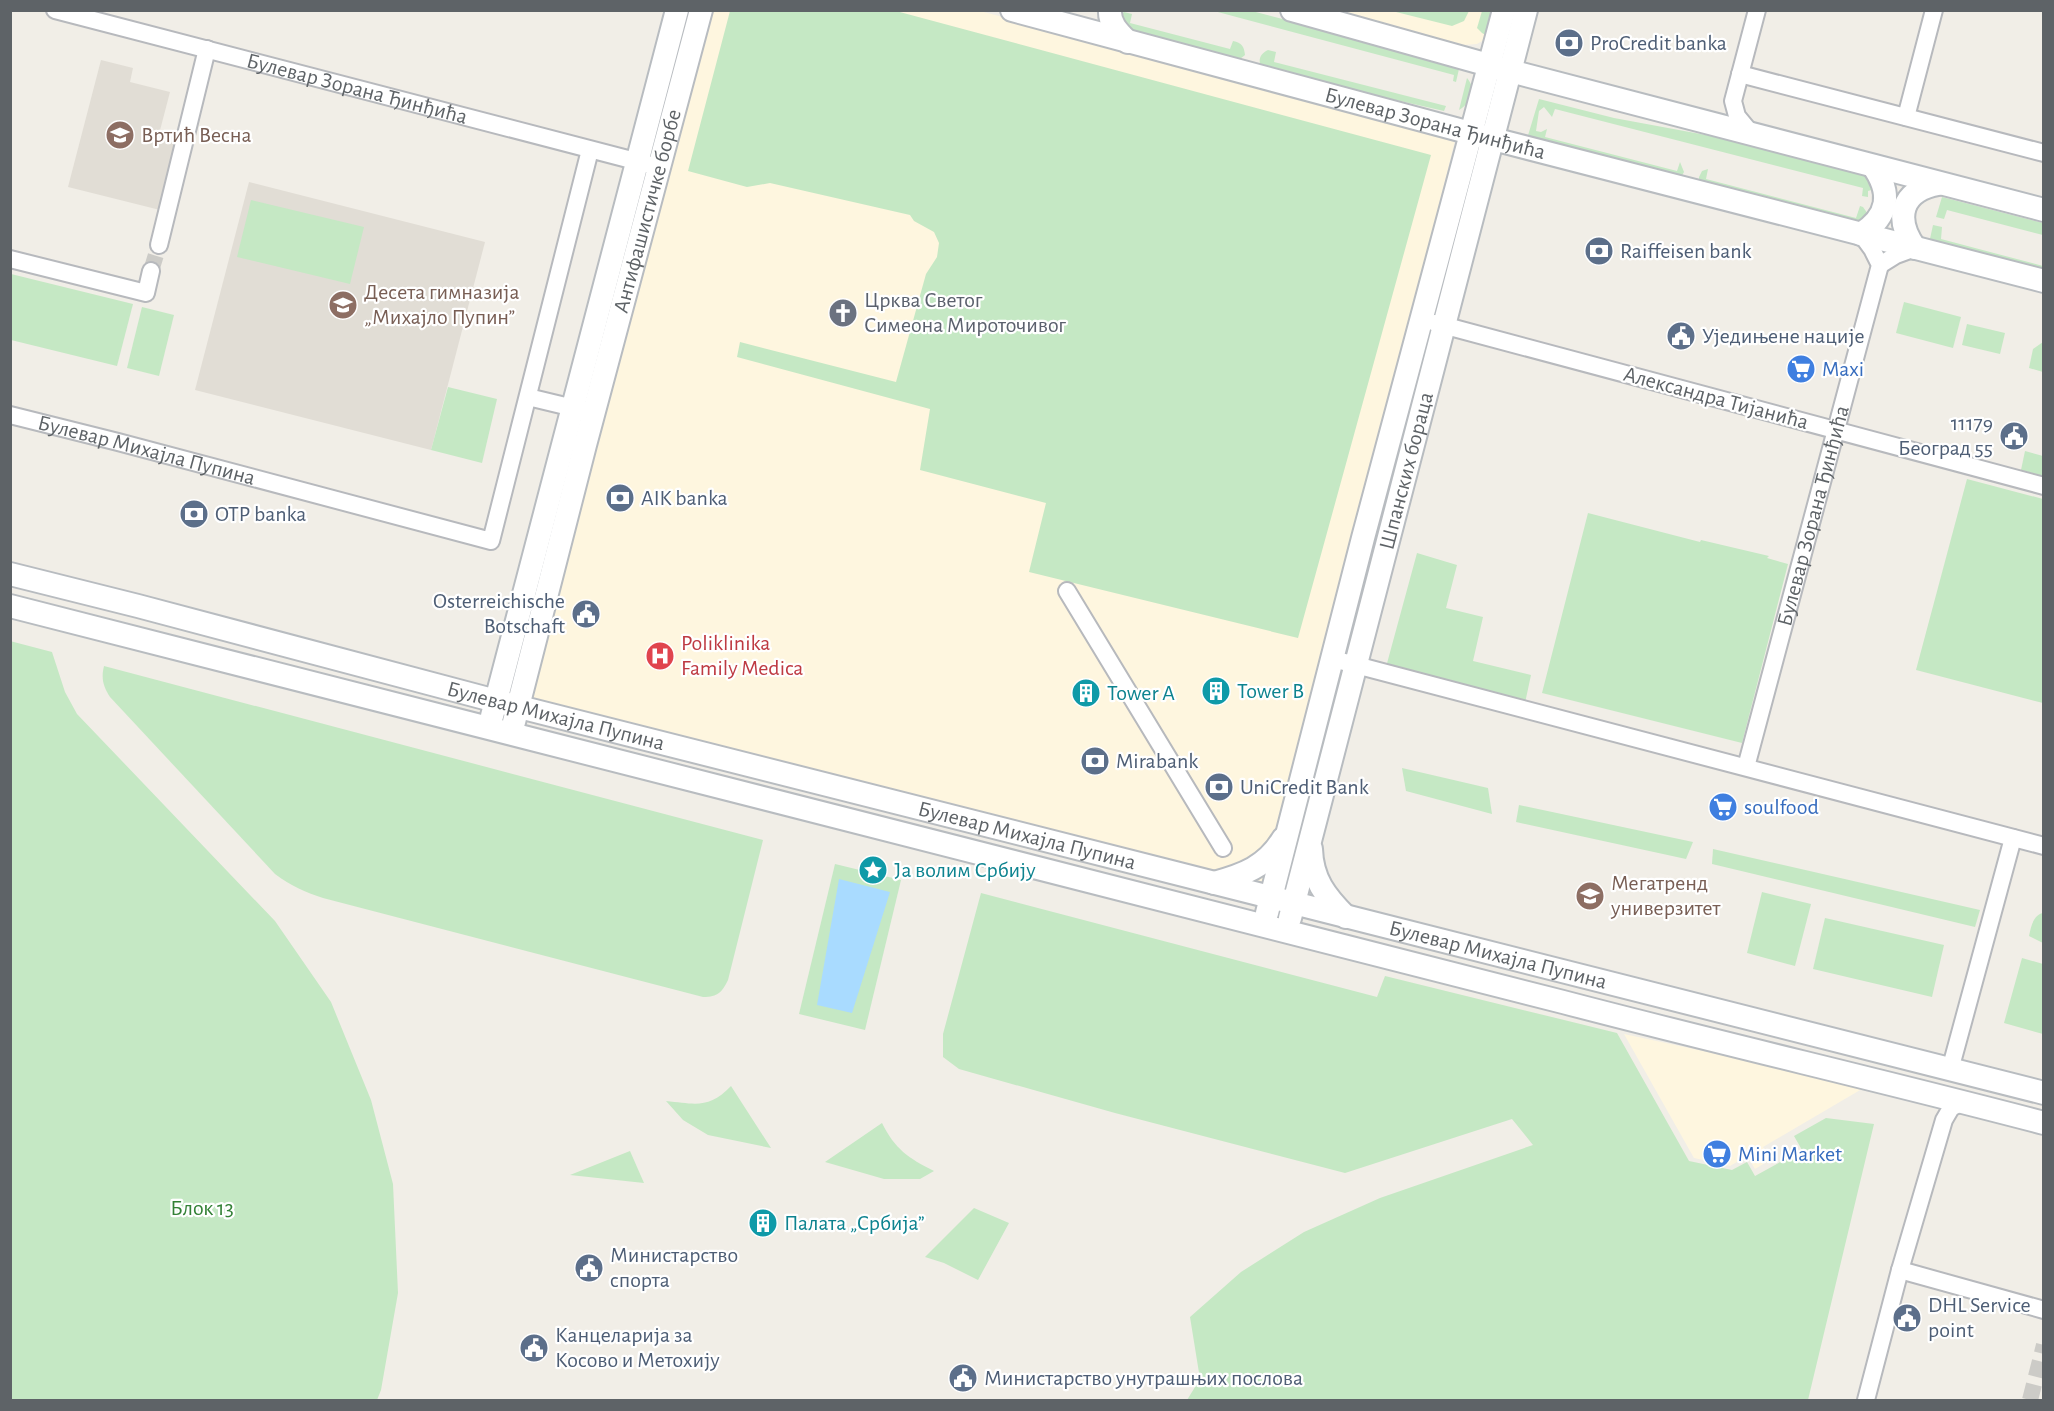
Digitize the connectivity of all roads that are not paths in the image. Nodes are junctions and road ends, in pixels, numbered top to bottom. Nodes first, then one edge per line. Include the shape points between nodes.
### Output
1 (55, 10) edge
2 (677, 10) edge
3 (701, 10) edge
4 (1012, 10) edge
5 (1082, 10) edge
6 (1110, 10) edge
7 (1292, 10) edge
8 (1504, 10) edge
9 (1526, 10) edge
10 (1757, 10) edge
11 (1934, 10) edge
12 (82, 14) edge
13 (1058, 23) junction
14 (1128, 42) junction
15 (207, 49) junction
16 (1500, 68) junction
17 (1740, 74) junction
18 (1733, 101) junction
19 (1906, 117) junction
20 (1702, 120) junction
21 (1751, 133) junction
22 (1482, 136) junction
23 (590, 150) junction
24 (2043, 153) edge
25 (637, 162) junction
26 (1873, 166) junction
27 (659, 168) junction
28 (1938, 184) junction
29 (2039, 207) edge
30 (1861, 234) junction
31 (159, 245) tunnel mouth
32 (1915, 248) junction
33 (10, 259) edge
34 (1880, 265) junction
35 (151, 271) tunnel mouth
36 (2043, 281) edge
37 (1433, 322) junction
38 (528, 397) junction
39 (572, 408) junction
40 (594, 413) junction
41 (10, 415) edge
42 (1836, 430) junction
43 (2043, 486) edge
44 (10, 574) edge
45 (1067, 591) dead end
46 (102, 597) junction
47 (10, 606) edge
48 (94, 627) junction
49 (1333, 659) junction
50 (1356, 665) junction
51 (496, 701) junction
52 (518, 707) junction
53 (489, 726) junction
54 (512, 732) junction
55 (1746, 767) junction
56 (885, 800) junction
57 (879, 827) junction
58 (1288, 830) junction
59 (1311, 838) junction
60 (2013, 838) junction
61 (2043, 846) edge
62 (1223, 848) dead end
63 (1214, 883) junction
64 (1271, 898) junction
65 (1293, 903) junction
66 (1346, 917) junction
67 (1264, 926) junction
68 (1286, 931) junction
69 (1950, 1070) junction
70 (1935, 1094) junction
71 (2043, 1094) edge
72 (1962, 1102) junction
73 (1944, 1120) junction
74 (2043, 1123) edge
75 (1900, 1270) junction
76 (2043, 1310) edge
77 (1866, 1401) edge

1 - 12 street, Булевар Зорана Ђинђића
2 - 25 street, Антифашистичке борбе
3 - 27 street, Антифашистичке борбе
4 - 13 street, Булевар Зорана Ђинђића
5 - 13 street
6 - 14 street via 1116,30
7 - 16 street
8 - 16 street, Шпанских бораца
9 - 16 street, Шпанских бораца
10 - 17 street
11 - 19 street
12 - 15 street, Булевар Зорана Ђинђића
13 - 14 street, Булевар Зорана Ђинђића
14 - 22 street, Булевар Зорана Ђинђића
15 - 23 street, Булевар Зорана Ђинђића
15 - 31 street
16 - 20 street
16 - 22 street, Шпанских бораца
17 - 18 street
17 - 19 street
18 - 20 street via 1722,112
18 - 21 street via 1737,116
19 - 24 street
20 - 21 street
21 - 26 street
22 - 30 street, Булевар Зорана Ђинђића
22 - 37 street, Шпанских бораца
23 - 25 street, Булевар Зорана Ђинђића
23 - 38 street
25 - 27 street, Булевар Зорана Ђинђића
25 - 39 street, Антифашистичке борбе
26 - 28 street
26 - 30 street via 1883,182 1886,198 1877,220
27 - 40 street, Антифашистичке борбе
28 - 29 street
28 - 32 street via 1923,187 1905,206 1904,226
30 - 32 street, Булевар Зорана Ђинђића
30 - 34 street
32 - 34 street
32 - 36 street, Булевар Зорана Ђинђића
33 - 35 street via 146,293
34 - 42 street, Булевар Зорана Ђинђића
37 - 42 street, Александра Тијанића
37 - 49 street, Шпанских бораца via 1363,538
37 - 50 street, Шпанских бораца
38 - 39 street
38 - 41 street, Булевар Михајла Пупина via 491,541
39 - 40 street
39 - 51 street, Антифашистичке борбе
40 - 52 street, Антифашистичке борбе
42 - 43 street, Александра Тијанића
42 - 55 street, Булевар Зорана Ђинђића
44 - 46 street, Булевар Михајла Пупина
45 - 62 street
46 - 48 street
46 - 51 street, Булевар Михајла Пупина
47 - 48 street, Булевар Михајла Пупина
48 - 53 street, Булевар Михајла Пупина
49 - 50 street
49 - 58 street, Шпанских бораца
50 - 55 street
50 - 59 street, Шпанских бораца
51 - 52 street, Булевар Михајла Пупина
51 - 53 street, Антифашистичке борбе
52 - 54 street, Антифашистичке борбе
52 - 56 street, Булевар Михајла Пупина
53 - 54 street, Булевар Михајла Пупина
54 - 57 street, Булевар Михајла Пупина
55 - 60 street
56 - 57 street
56 - 63 street, Булевар Михајла Пупина
57 - 67 street, Булевар Михајла Пупина
58 - 63 street via 1264,861 1243,875
58 - 64 street, Шпанских бораца
59 - 65 street, Шпанских бораца
59 - 66 street via 1311,864 1319,884
60 - 61 street
60 - 69 street
63 - 64 street, Булевар Михајла Пупина
64 - 65 street, Булевар Михајла Пупина
64 - 67 street, Шпанских бораца
65 - 66 street, Булевар Михајла Пупина
65 - 68 street, Шпанских бораца
66 - 69 street, Булевар Михајла Пупина
67 - 68 street, Булевар Михајла Пупина
68 - 70 street, Булевар Михајла Пупина
69 - 71 street, Булевар Михајла Пупина
70 - 72 street, Булевар Михајла Пупина
70 - 73 street
72 - 73 street via 1951,1108
72 - 74 street, Булевар Михајла Пупина
73 - 75 street
75 - 76 street
75 - 77 street

